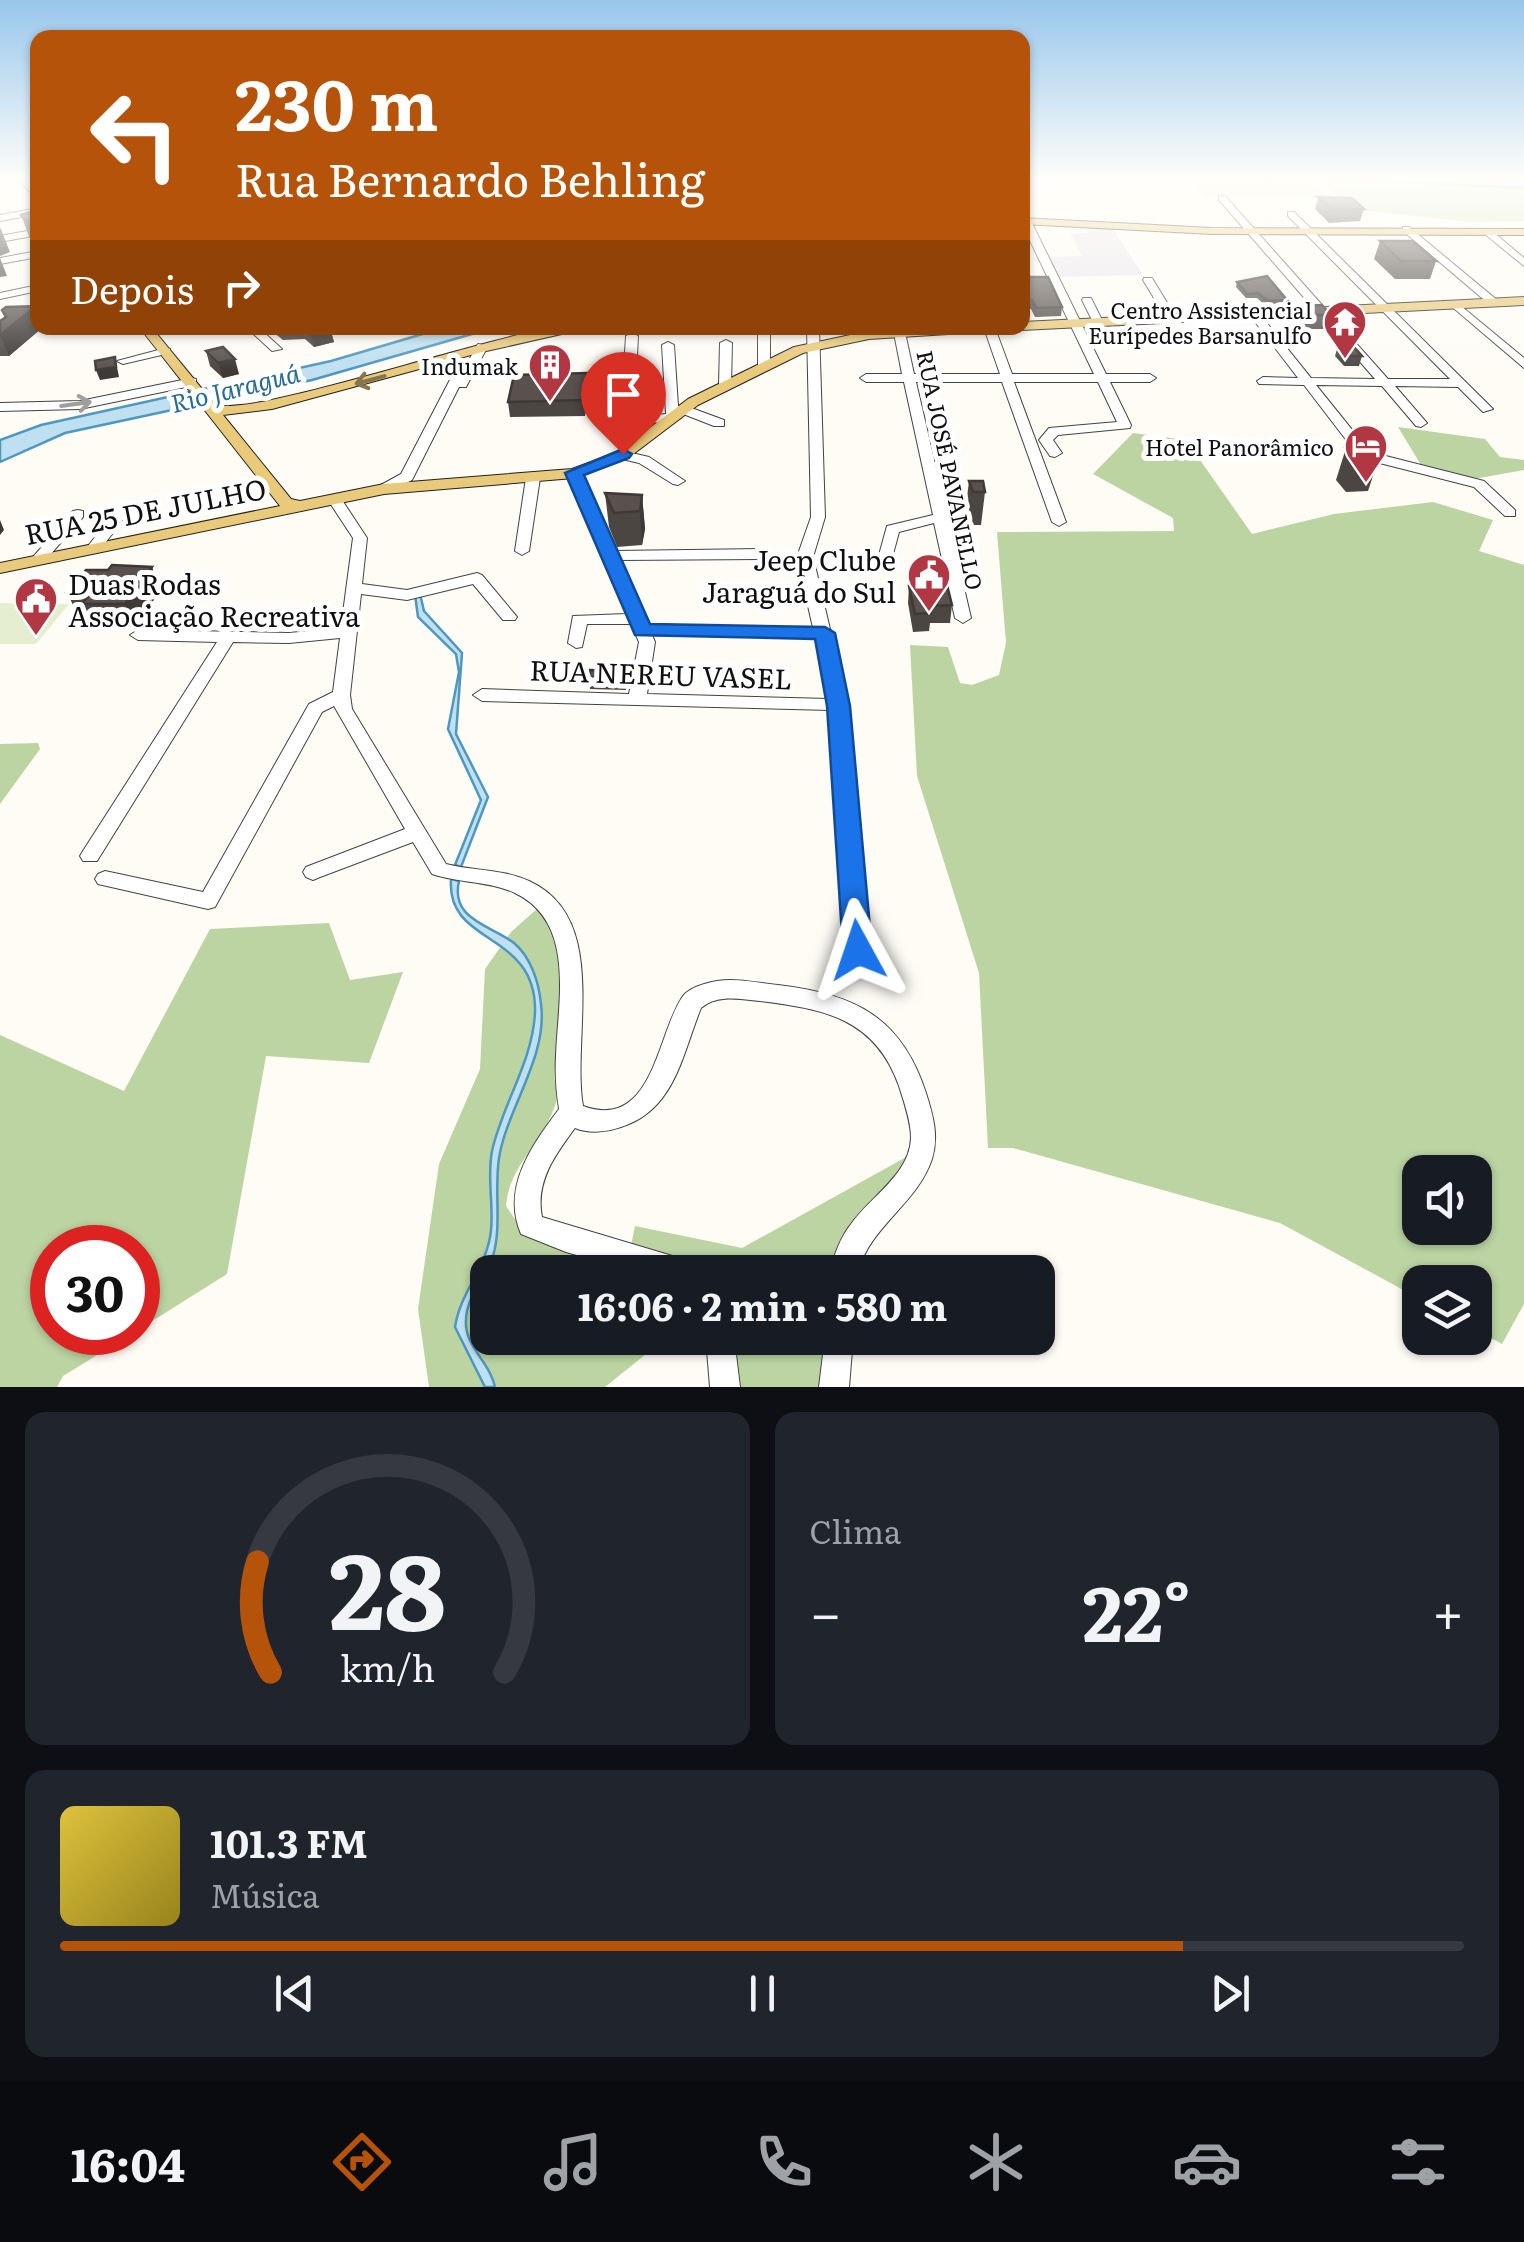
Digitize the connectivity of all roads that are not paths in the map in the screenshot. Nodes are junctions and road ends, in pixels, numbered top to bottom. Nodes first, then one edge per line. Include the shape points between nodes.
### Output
1 (1034, 244) edge
2 (1262, 244) edge
3 (1320, 244) edge
4 (1424, 244) edge
5 (1501, 244) edge
6 (30, 255) edge
7 (0, 261) edge
8 (1524, 264) edge
9 (1148, 280) dead end
10 (30, 290) edge
11 (0, 296) edge
12 (1087, 300) dead end
13 (1524, 301) edge
14 (1493, 302) junction
15 (1456, 304) junction
16 (1386, 308) junction
17 (1323, 311) junction
18 (1254, 314) junction
19 (1172, 319) junction
20 (1098, 322) junction
21 (1075, 323) junction
22 (1030, 326) edge
23 (152, 335) edge
24 (261, 335) edge
25 (543, 335) edge
26 (727, 335) edge
27 (764, 335) edge
28 (899, 335) edge
29 (992, 335) edge
30 (632, 336) dead end
31 (814, 336) edge
32 (668, 345) dead end
33 (482, 346) junction
34 (276, 349) dead end
35 (166, 352) junction
36 (123, 360) dead end
37 (437, 360) junction
38 (1524, 364) edge
39 (764, 365) junction
40 (866, 378) dead end
41 (911, 378) junction
42 (1007, 378) junction
43 (1102, 378) junction
44 (1150, 378) dead end
45 (1263, 381) dead end
46 (1306, 382) junction
47 (1386, 382) junction
48 (1461, 383) junction
49 (194, 384) junction
50 (725, 385) junction
51 (0, 407) edge
52 (214, 409) junction
53 (1487, 409) dead end
54 (246, 410) junction
55 (674, 414) junction
56 (627, 421) junction
57 (608, 422) dead end
58 (1421, 422) dead end
59 (719, 423) dead end
60 (229, 428) junction
61 (1055, 452) dead end
62 (623, 454) junction
63 (574, 473) junction
64 (533, 478) junction
65 (678, 481) dead end
66 (436, 484) junction
67 (274, 485) junction
68 (384, 489) junction
69 (357, 495) junction
70 (335, 500) junction
71 (301, 507) junction
72 (78, 514) dead end
73 (1510, 514) dead end
74 (942, 517) junction
75 (116, 520) dead end
76 (234, 520) junction
77 (1060, 522) dead end
78 (94, 549) junction
79 (522, 551) dead end
80 (762, 554) dead end
81 (887, 555) dead end
82 (609, 556) junction
83 (38, 560) junction
84 (0, 568) edge
85 (355, 588) junction
86 (508, 618) dead end
87 (964, 618) dead end
88 (640, 625) junction
89 (348, 632) junction
90 (825, 633) junction
91 (138, 636) dead end
92 (228, 637) junction
93 (576, 643) dead end
94 (482, 695) dead end
95 (341, 696) junction
96 (637, 700) junction
97 (838, 706) junction
98 (416, 833) junction
99 (90, 856) dead end
100 (313, 872) dead end
101 (105, 879) dead end
102 (841, 961) dead end
103 (572, 1112) junction
104 (632, 1255) edge
105 (847, 1255) edge
106 (722, 1355) edge
107 (837, 1355) edge
108 (725, 1387) edge
109 (834, 1387) edge

1 - 21 street
2 - 17 street
3 - 16 street
4 - 14 street
5 - 8 street
6 - 7 street
9 - 19 street
10 - 11 street
12 - 20 street
13 - 14 main road
14 - 15 main road
15 - 16 main road
15 - 38 street
16 - 17 main road
16 - 48 street
17 - 18 main road
17 - 47 street
18 - 19 main road
18 - 46 street
19 - 20 main road
20 - 21 main road
21 - 22 main road
21 - 43 street
23 - 35 main road
24 - 34 street
25 - 33 main road
26 - 50 street
27 - 39 street
28 - 41 street, RUA JOSÉ PAVANELLO
29 - 42 street
30 - 56 street
31 - 39 main road
31 - 90 street via 818,517 805,557
32 - 55 street
33 - 37 main road
33 - 66 street via 420,471 421,480
35 - 36 street
35 - 49 main road
37 -> 54 main road
37 - 68 street via 461,370 411,470
39 - 50 main road
40 - 41 street
41 - 42 street
41 - 74 street, RUA JOSÉ PAVANELLO
42 - 43 street
42 - 77 street
43 - 44 street
43 - 61 street via 1124,426 1054,431 1046,440
45 - 46 street
46 - 47 street
46 - 73 street via 1365,455 1479,484
47 - 48 street
47 - 58 street
48 - 53 street
51 -> 49 street via 80,404
49 - 52 main road
50 - 55 main road
52 - 54 main road
52 - 60 main road
54 - 60 main road
55 - 56 street
55 - 59 street
55 - 62 main road
56 - 57 street
60 - 67 main road
62 - 63 main road
62 - 65 street
63 - 64 main road
63 - 82 street
64 - 66 main road
64 - 79 street
66 - 68 main road
67 - 69 main road via 306,496
67 - 71 main road via 288,504
67 - 76 main road via 267,506
68 - 69 main road
69 - 70 main road, RUA 25 DE JULHO
70 - 71 main road, RUA 25 DE JULHO
70 - 85 street via 360,538
71 - 76 main road, RUA 25 DE JULHO
72 - 83 street
74 - 81 street via 892,529
74 - 87 street, RUA JOSÉ PAVANELLO
75 - 78 street
76 - 78 main road, RUA 25 DE JULHO
78 - 83 main road, RUA 25 DE JULHO
80 - 82 street
82 - 88 street
83 - 84 main road, RUA 25 DE JULHO
85 - 86 street via 407,595 477,578
85 - 89 street
88 - 90 street
88 - 93 street via 579,619
88 - 96 street via 648,653
89 - 92 street
89 - 95 street
90 - 97 street
91 - 92 street
92 - 99 street
94 - 96 street, RUA NEREU VASEL
95 - 98 street via 348,724
95 - 101 street via 315,708 208,901
96 - 97 street, RUA NEREU VASEL
97 - 102 street via 858,950
98 - 100 street
98 - 103 street via 455,873 510,882 530,891 554,916 570,962
103 - 104 street via 532,1174 524,1202 530,1225
103 - 105 street via 582,1120 615,1120 646,1102 667,1075 688,1009 702,994 793,996 837,1005 874,1024 900,1054 923,1141 909,1175
106 - 108 street
107 - 109 street

